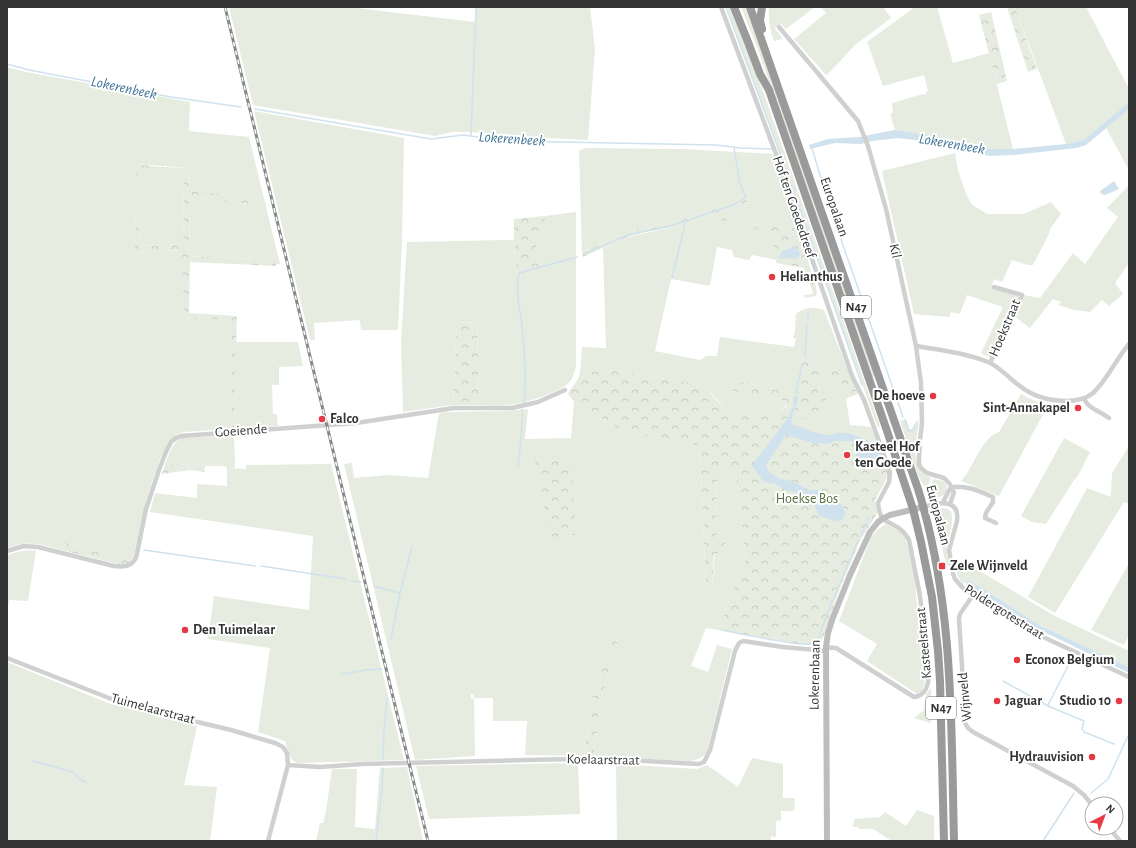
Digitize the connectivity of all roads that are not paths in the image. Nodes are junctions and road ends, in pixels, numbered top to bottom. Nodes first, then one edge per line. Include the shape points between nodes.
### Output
1 (722, 7) edge
2 (734, 7) edge
3 (750, 7) edge
4 (762, 7) edge
5 (779, 26) dead end
6 (763, 42) junction
7 (994, 287) dead end
8 (1129, 344) edge
9 (916, 346) junction
10 (990, 363) junction
11 (565, 390) dead end
12 (1084, 399) junction
13 (1109, 418) dead end
14 (951, 487) junction
15 (943, 502) junction
16 (950, 504) junction
17 (923, 507) junction
18 (913, 509) junction
19 (882, 519) junction
20 (996, 523) dead end
21 (7, 551) edge
22 (973, 595) junction
23 (826, 649) junction
24 (7, 658) edge
25 (1129, 677) edge
26 (288, 765) junction
27 (1085, 796) edge
28 (268, 841) edge
29 (827, 841) edge
30 (944, 841) edge
31 (954, 841) edge

1 - 19 street, Hof ten Goededreef via 776,154 852,376 864,400 888,466 888,482 878,503
2 - 18 highway, Europalaan / N47 via 760,74 769,90
3 - 6 highway, Europalaan / N47
4 - 6 highway via 760,21
5 - 9 street, Kil via 858,121 867,142 886,209
6 - 17 highway, Europalaan / N47
7 - 10 street, Hoekstraat via 1022,295
8 - 12 street via 1103,382
9 - 10 street, Hoekstraat via 969,355
9 - 14 street, Kil via 922,423 919,464 926,473 944,478
10 - 12 street, Hoekstraat via 1031,394 1041,398 1061,401
11 - 21 street, Goeiende via 538,402 512,408 454,408 356,423 181,436 171,442 164,457 146,509 136,558 131,564 114,566 38,547 24,546
12 - 13 street via 1087,405
14 - 15 street
14 - 16 street via 954,492
14 - 20 street via 963,486 993,497 985,518
15 - 16 street
15 - 17 street
16 - 22 street, Poldergotestraat via 957,516 949,550 953,574 958,583
17 - 18 street, Lokerenbaan
17 - 31 highway, Europalaan / N47 via 940,578 948,651
18 - 19 street, Lokerenbaan
18 - 30 highway, Europalaan / N47 via 932,598 938,651
19 - 23 street, Lokerenbaan via 870,532 850,576 832,620
19 - 23 street, Kasteelstraat via 906,533 909,540 920,596 929,676 927,689 920,696 914,697 836,648
22 - 25 street, Poldergotestraat via 1041,636
22 - 27 street, Wijnveld via 959,619 965,723 973,732 1073,786
23 - 26 street, Koelaarstraat via 783,647 744,641 739,643 710,750 704,762 699,764 567,759 320,767
23 - 29 street, Lokerenbaan
24 - 26 street, Tuimelaarstraat via 114,700 276,743 287,753
26 - 28 street

